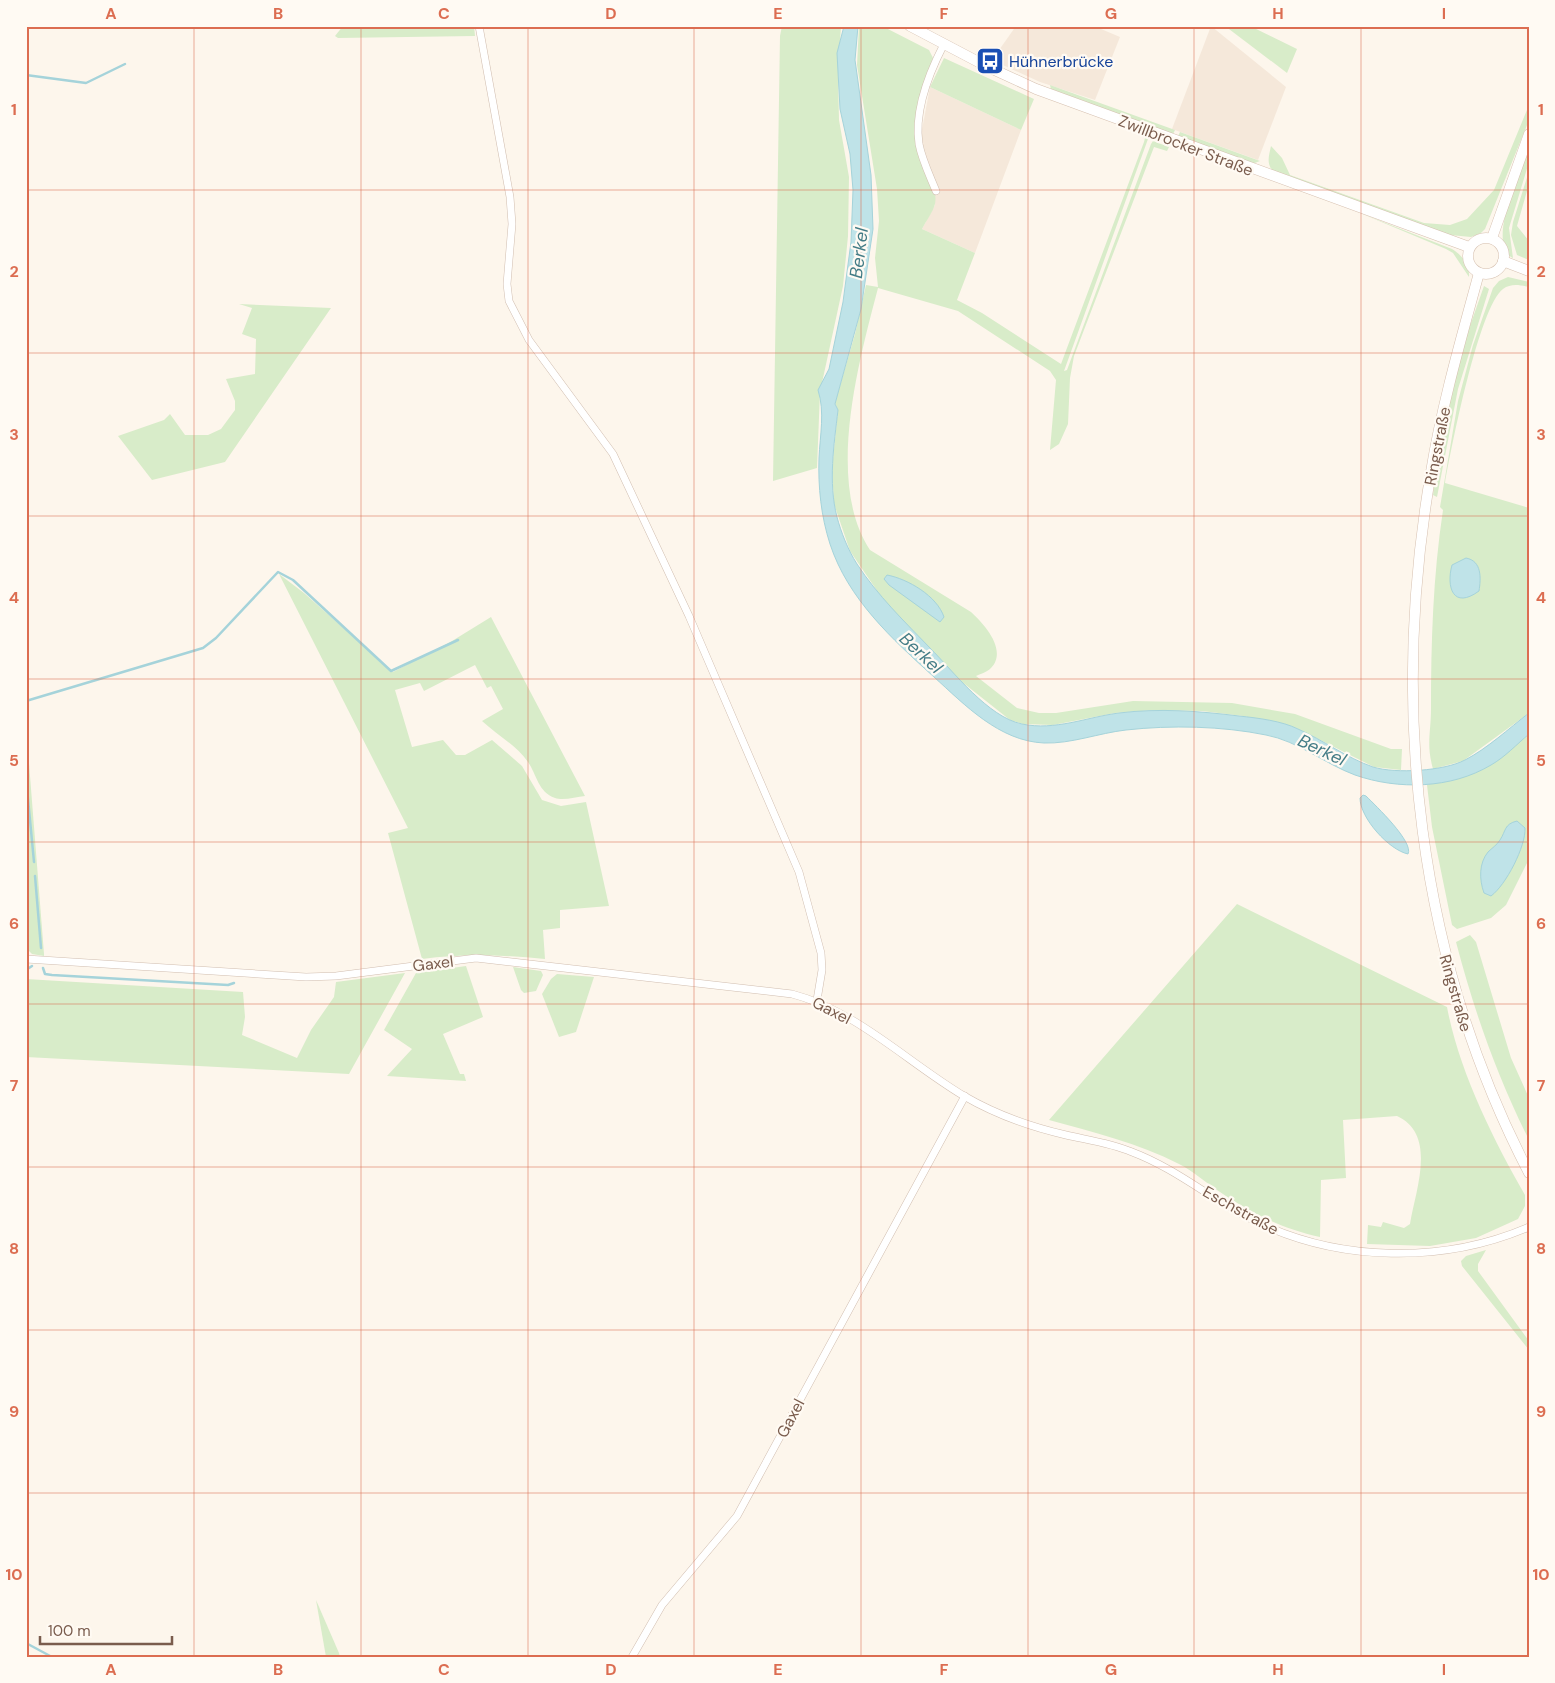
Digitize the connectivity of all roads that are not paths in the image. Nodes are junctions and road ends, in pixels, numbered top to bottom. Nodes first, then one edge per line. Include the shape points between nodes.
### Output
1 (479, 26) edge
2 (910, 26) edge
3 (944, 44) junction
4 (1529, 134) edge
5 (936, 192) dead end
6 (1492, 238) junction
7 (1469, 247) junction
8 (1503, 261) junction
9 (1529, 271) edge
10 (1479, 273) junction
11 (26, 959) edge
12 (817, 1000) junction
13 (965, 1096) junction
14 (1529, 1173) edge
15 (1529, 1227) edge
16 (632, 1657) edge

1 - 12 street via 510,197 509,301 529,340 613,454 689,616 799,872 821,953
2 - 3 main road, Zwillbrocker Straße
3 - 5 street via 918,120 921,151
3 - 7 main road, Zwillbrocker Straße via 1036,89
4 - 6 main road
6 - 7 main road via 1476,240
6 - 8 main road via 1503,250
7 - 10 main road via 1468,262
8 - 9 main road
8 - 10 main road via 1501,267 1491,274
10 - 14 main road, Ringstraße via 1450,381 1425,512 1414,648 1415,751 1423,840 1437,922 1461,1012 1491,1096
11 - 12 street, Gaxel via 306,977 483,958 752,988
12 - 13 street, Gaxel via 871,1032
13 - 15 street, Eschstraße via 1034,1126 1131,1151 1193,1182 1253,1220 1319,1244 1361,1251 1419,1253 1484,1242
13 - 16 street, Gaxel via 737,1516 662,1605

